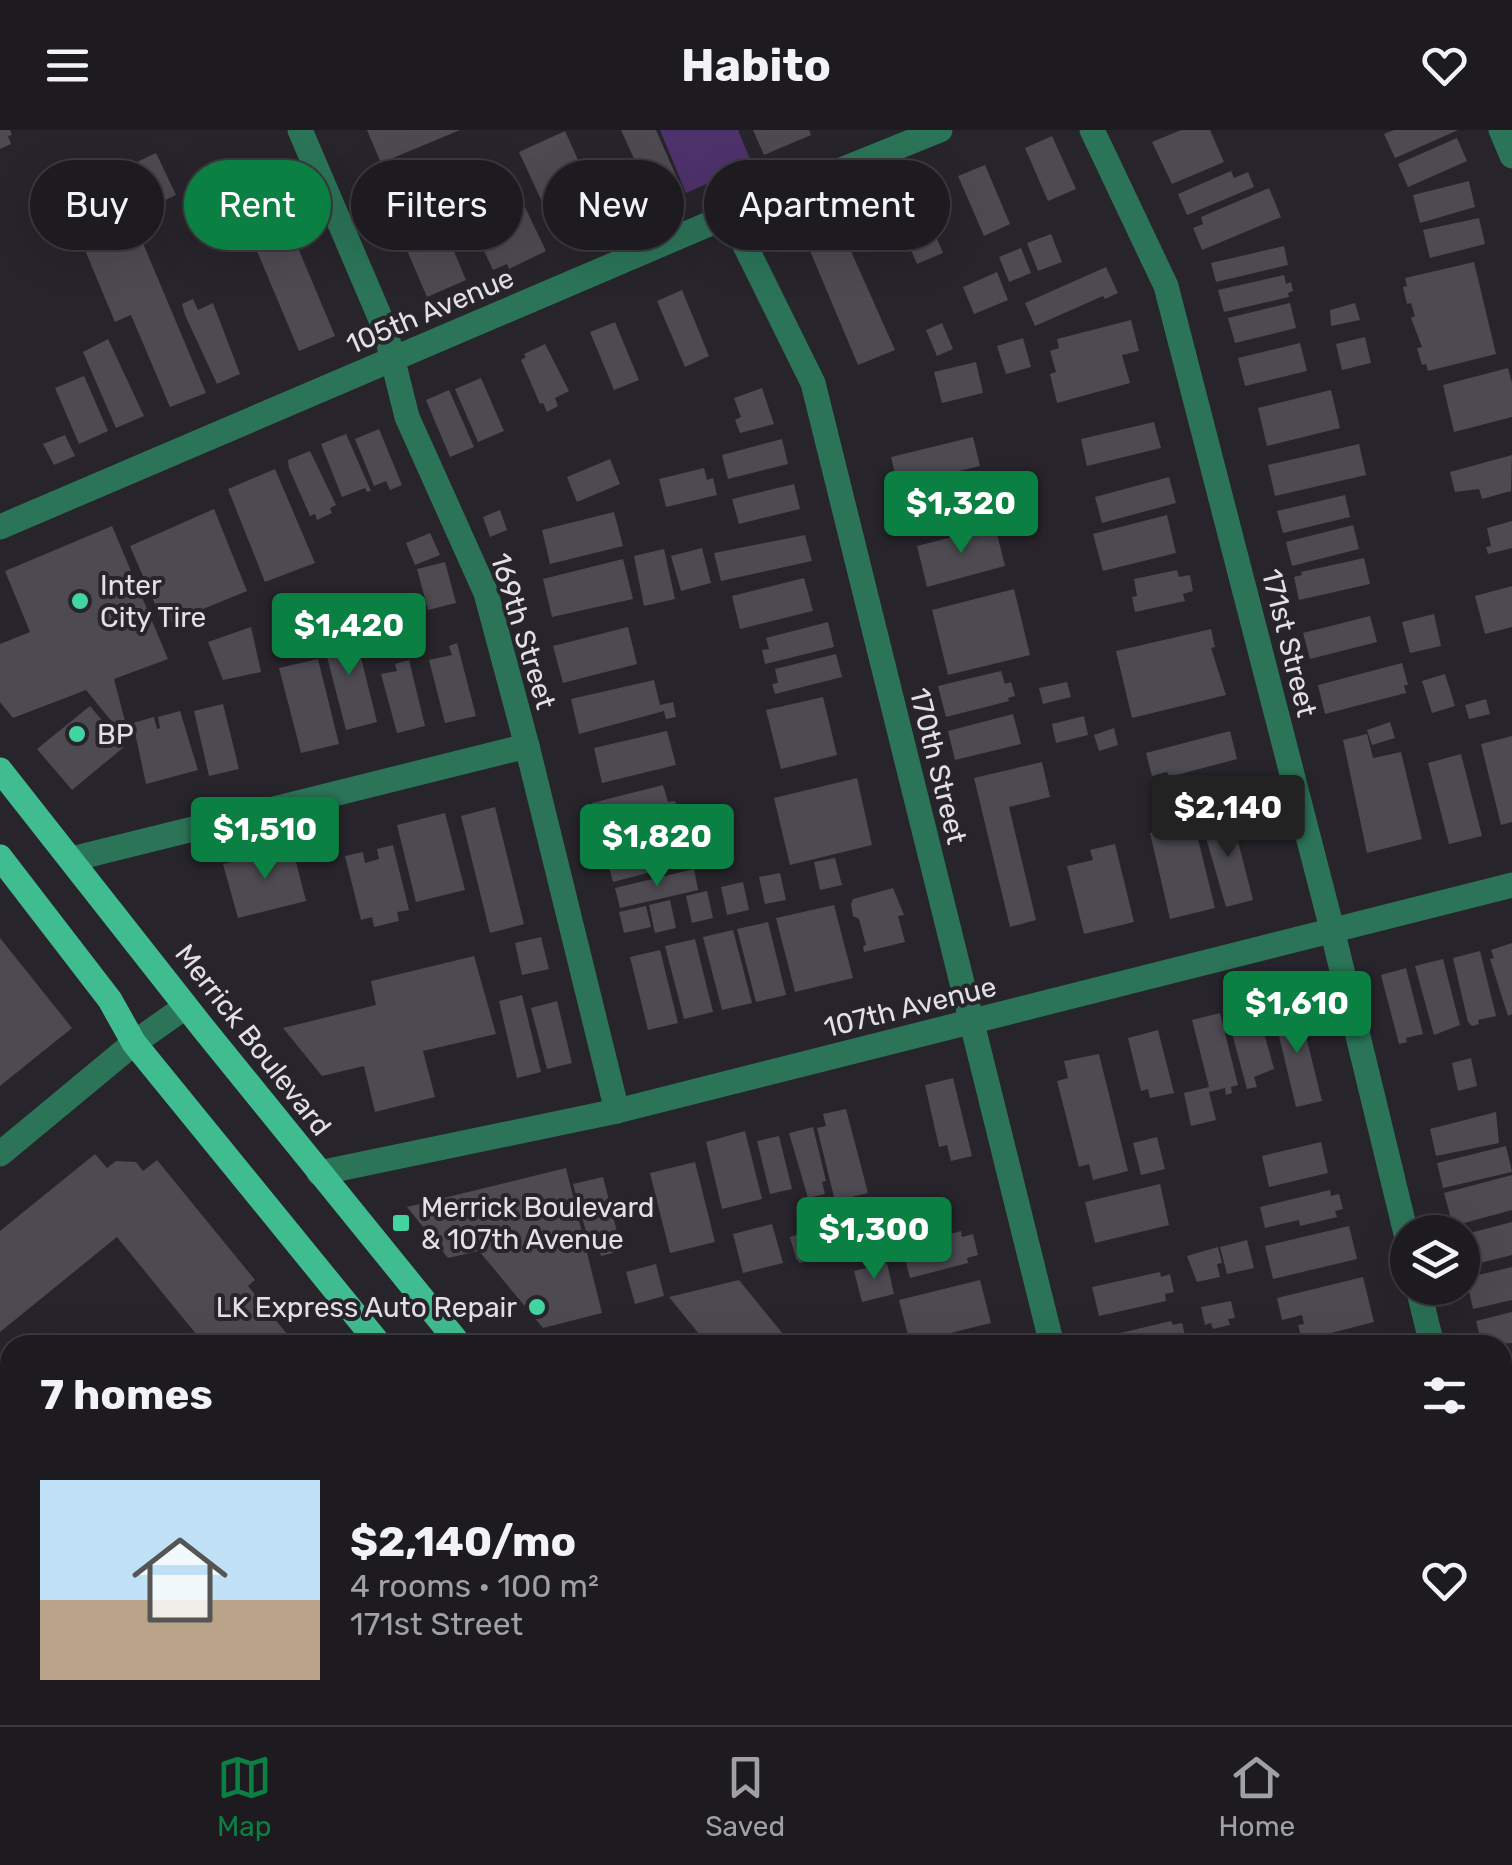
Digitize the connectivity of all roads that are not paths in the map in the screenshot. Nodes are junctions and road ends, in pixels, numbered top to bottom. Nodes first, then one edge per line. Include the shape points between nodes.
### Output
1 (300, 130) edge
2 (940, 130) edge
3 (1092, 130) edge
4 (1501, 130) edge
5 (1512, 156) edge
6 (866, 160) edge
7 (704, 226) edge
8 (747, 250) edge
9 (391, 361) junction
10 (0, 527) edge
11 (527, 746) junction
12 (0, 770) edge
13 (0, 857) edge
14 (72, 859) junction
15 (1512, 885) edge
16 (1332, 930) junction
17 (186, 1006) junction
18 (972, 1023) junction
19 (134, 1043) junction
20 (617, 1111) junction
21 (0, 1154) edge
22 (319, 1173) junction
23 (1401, 1215) edge
24 (1422, 1305) edge
25 (372, 1335) edge
26 (452, 1335) edge
27 (1050, 1335) edge
28 (1430, 1335) edge

1 - 9 street, 169th Street via 385,329
2 - 6 street, 105th Avenue
3 - 16 street, 171st Street via 1166,286
4 - 5 street
7 - 9 street, 105th Avenue
8 - 18 street, 170th Street via 813,383
9 - 10 street, 105th Avenue
9 - 11 street, 169th Street via 407,417 486,594
11 - 14 street
11 - 20 street, 169th Street
12 - 14 main road, Merrick Boulevard
13 - 19 main road via 110,1000
14 - 17 main road, Merrick Boulevard
15 - 16 street, 107th Avenue
16 - 18 street, 107th Avenue
16 - 23 street, 171st Street
17 - 19 street
17 - 22 main road, Merrick Boulevard
18 - 20 street, 107th Avenue
18 - 27 street, 170th Street
19 - 21 street
19 - 25 main road
20 - 22 street, 107th Avenue
22 - 26 main road, Merrick Boulevard
24 - 28 street

